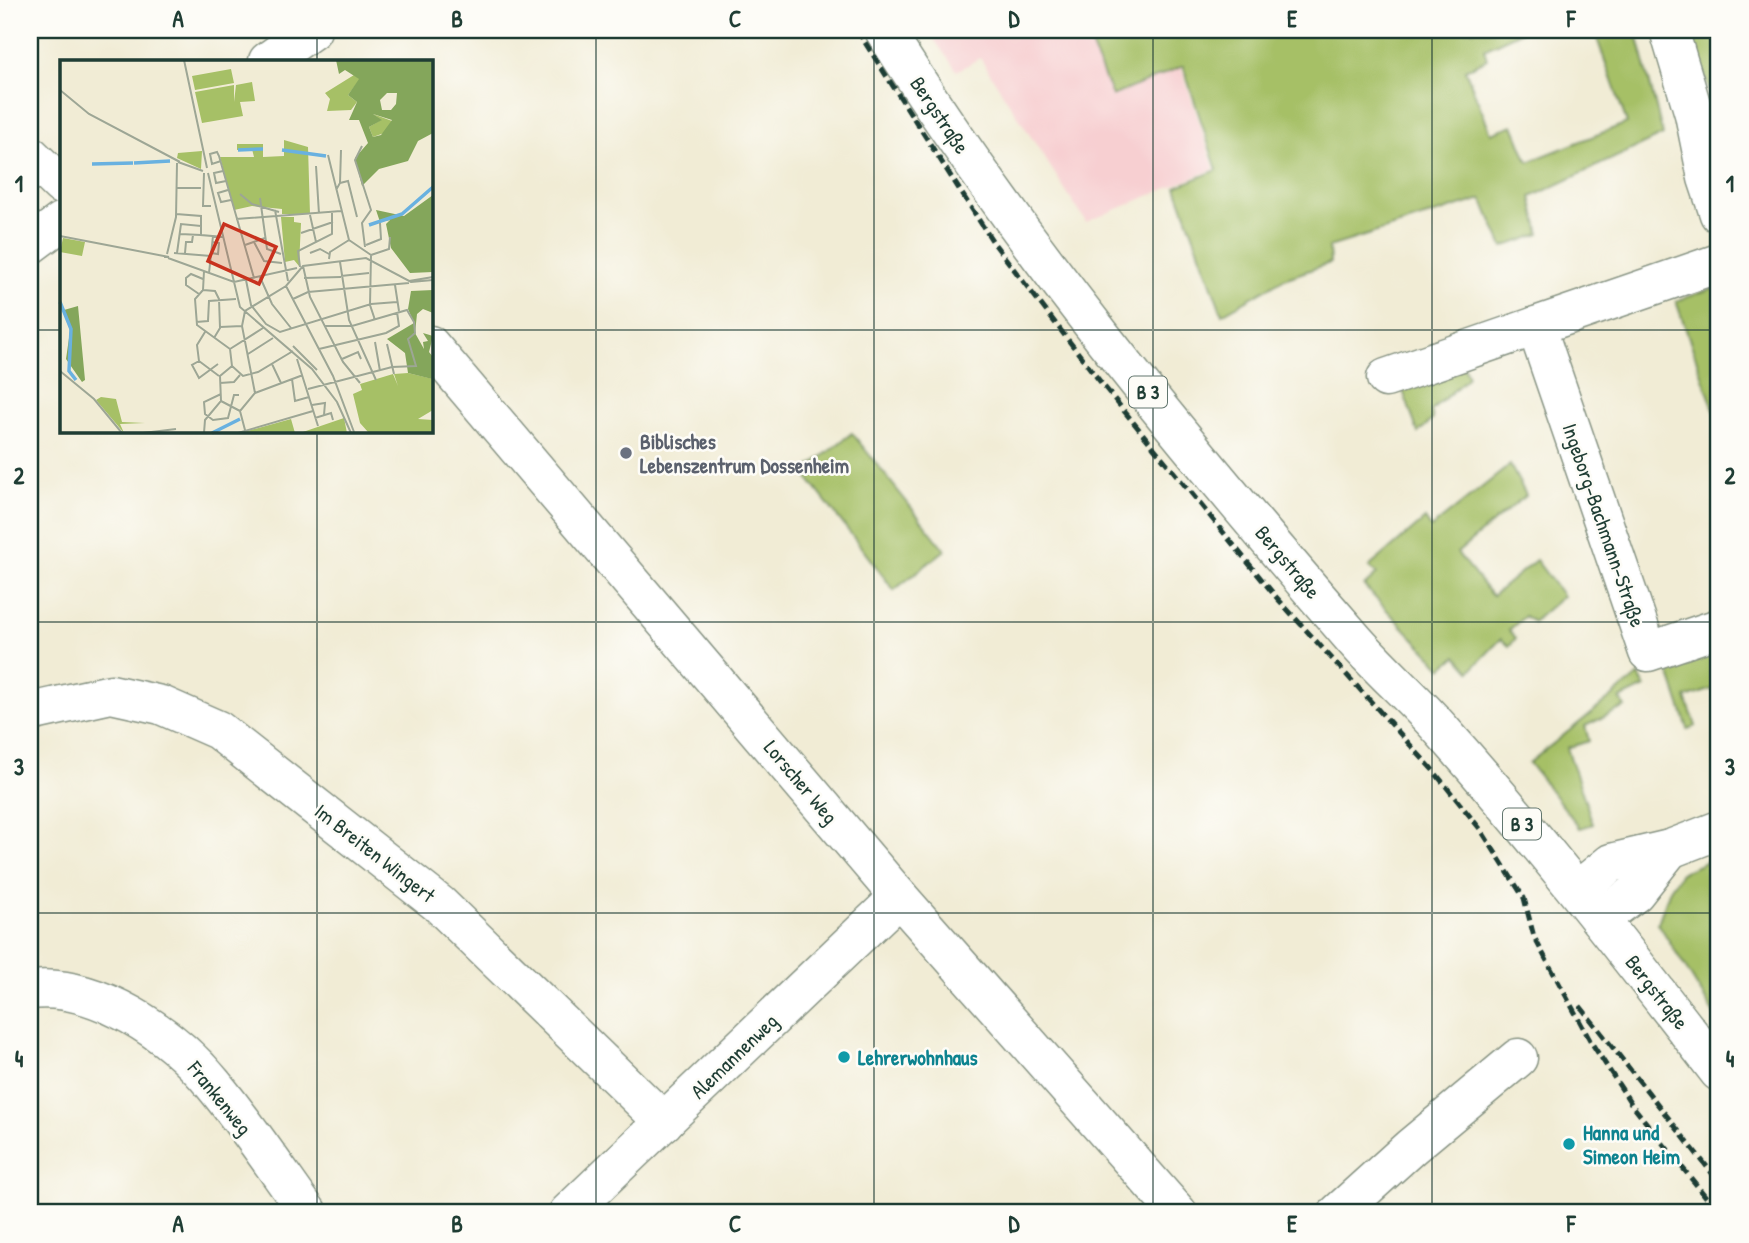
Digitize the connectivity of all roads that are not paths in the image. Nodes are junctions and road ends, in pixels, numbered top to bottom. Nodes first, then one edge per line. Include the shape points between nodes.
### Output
1 (312, 30) edge
2 (884, 30) edge
3 (1669, 30) edge
4 (269, 60) edge
5 (30, 155) edge
6 (1713, 176) edge
7 (60, 184) edge
8 (1719, 214) edge
9 (60, 223) edge
10 (30, 246) edge
11 (1719, 262) edge
12 (1535, 326) junction
13 (432, 347) edge
14 (1386, 378) dead end
15 (1719, 628) edge
16 (30, 712) edge
17 (1719, 830) edge
18 (899, 897) junction
19 (1589, 904) junction
20 (30, 990) edge
21 (1518, 1058) dead end
22 (1719, 1072) edge
23 (664, 1122) junction
24 (308, 1213) edge
25 (568, 1213) edge
26 (1178, 1213) edge
27 (1338, 1213) edge

1 - 4 street
2 - 19 street, Bergstraße / B 3 via 1012,219 1126,365 1353,640 1442,731
3 - 6 street
5 - 7 street
6 - 8 street
9 - 10 street
11 - 12 street
12 - 14 street
12 - 15 street, Ingeborg-Bachmann-Straße via 1648,652
13 - 18 street, Lorscher Weg
16 - 23 street, Im Breiten Wingert via 111,694 161,705 218,730 439,904
17 - 19 street via 1670,849 1635,893
18 - 23 street, Alemannenweg
18 - 26 street, Lorscher Weg
19 - 22 street, Bergstraße / B 3
20 - 24 street, Frankenweg via 90,995 173,1043 212,1082
21 - 27 street
23 - 25 street, Alemannenweg

